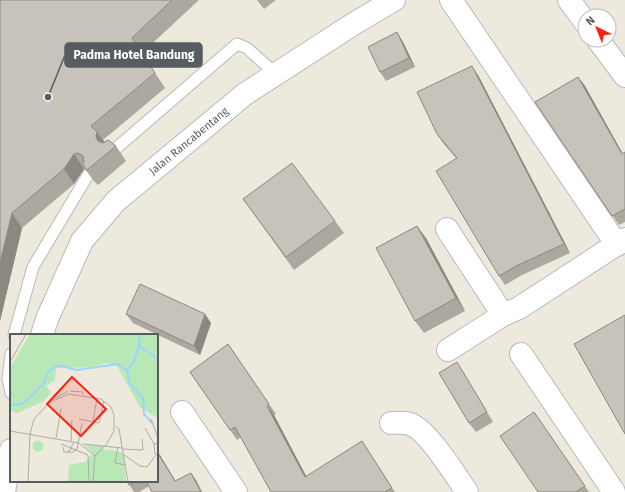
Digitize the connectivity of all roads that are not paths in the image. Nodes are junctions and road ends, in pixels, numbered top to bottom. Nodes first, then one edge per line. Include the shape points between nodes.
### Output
1 (394, 0) edge
2 (451, 0) edge
3 (569, 0) edge
4 (577, 11) edge
5 (604, 48) edge
6 (276, 74) junction
7 (625, 76) edge
8 (113, 151) edge
9 (88, 175) edge
10 (447, 229) dead end
11 (621, 242) edge
12 (503, 315) junction
13 (14, 334) edge
14 (42, 334) edge
15 (448, 350) dead end
16 (520, 354) dead end
17 (10, 362) edge
18 (10, 388) edge
19 (182, 412) dead end
20 (391, 423) dead end
21 (10, 456) edge
22 (4, 492) edge
23 (236, 492) edge
24 (467, 492) edge
25 (614, 492) edge

1 - 6 street, Jalan Rancabentang
2 - 11 street
3 - 4 street
5 - 7 street
6 - 8 lane via 247,48 237,44
6 - 14 street, Jalan Rancabentang via 245,94 116,201 82,241
9 - 13 lane via 33,267
10 - 12 street
11 - 12 street via 519,308
12 - 15 street
16 - 25 street
17 - 18 lane
19 - 23 street
20 - 24 street via 410,424 422,432
21 - 22 street

